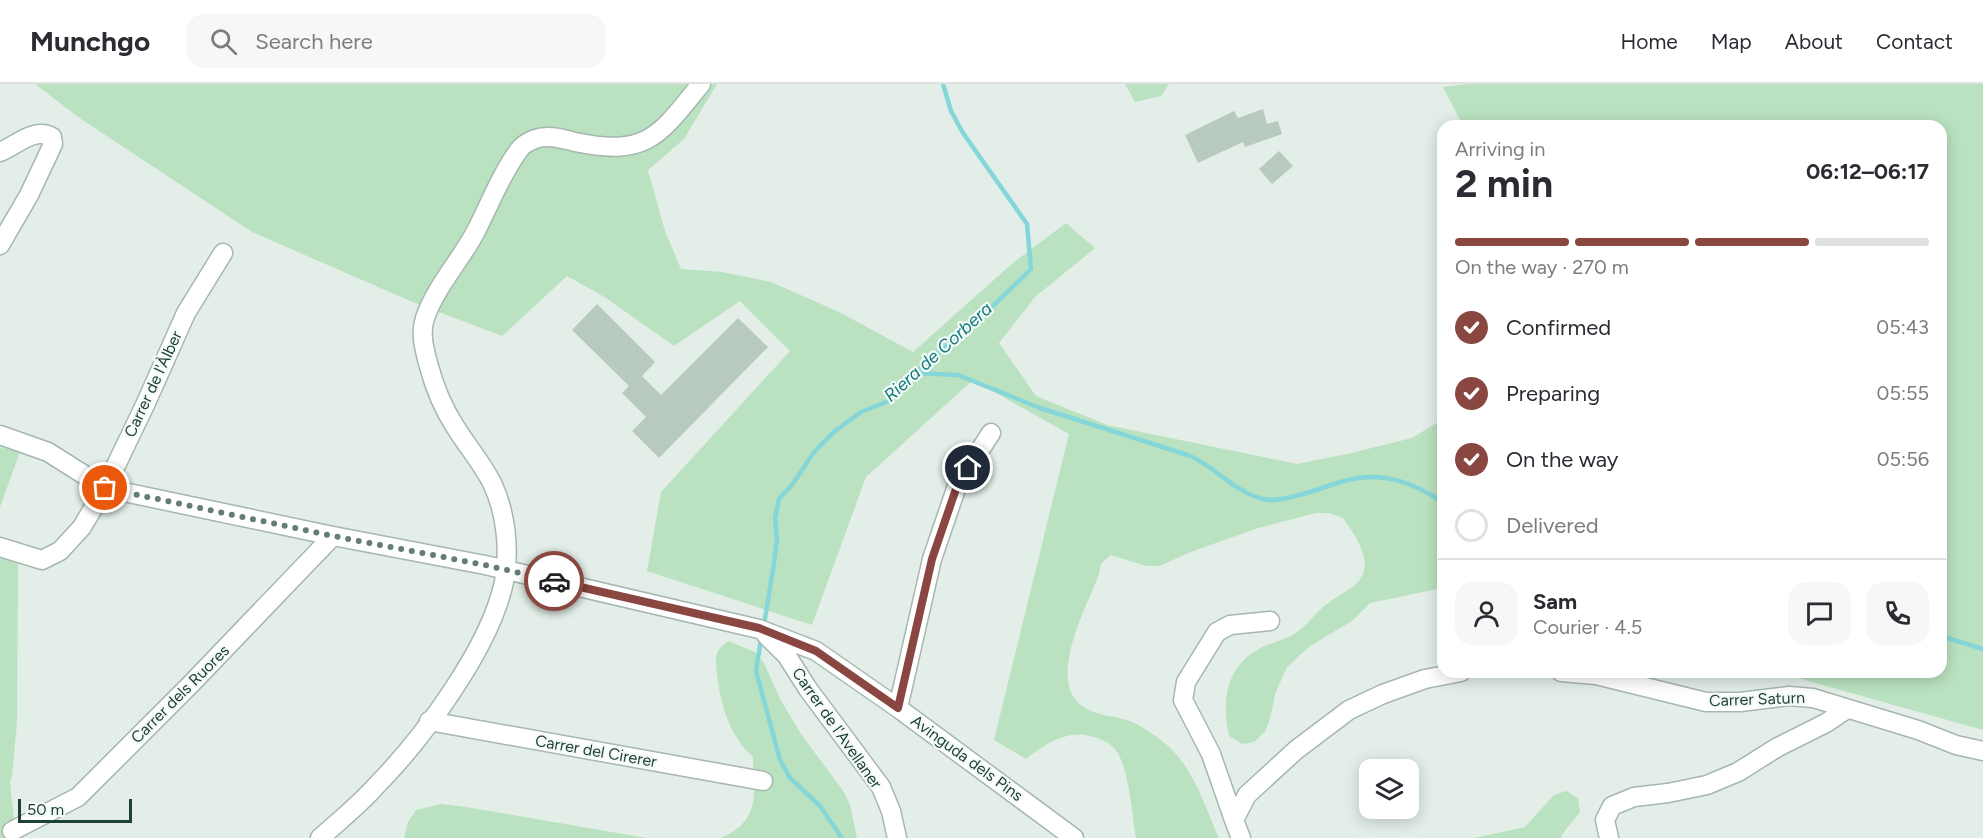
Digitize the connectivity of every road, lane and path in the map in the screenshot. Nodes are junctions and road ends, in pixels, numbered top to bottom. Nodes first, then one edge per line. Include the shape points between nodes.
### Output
1 (701, 84) edge
2 (0, 152) edge
3 (0, 245) edge
4 (223, 253) dead end
5 (991, 434) dead end
6 (0, 435) edge
7 (105, 488) junction
8 (333, 536) junction
9 (0, 547) edge
10 (505, 570) junction
11 (1270, 621) dead end
12 (759, 628) junction
13 (1437, 677) edge
14 (1608, 678) edge
15 (898, 708) junction
16 (1847, 709) junction
17 (429, 722) junction
18 (1983, 751) edge
19 (764, 781) dead end
20 (1234, 820) junction
21 (12, 831) dead end
22 (320, 838) edge
23 (897, 838) edge
24 (1074, 838) edge
25 (1241, 838) edge
26 (1609, 838) edge

1 - 10 street via 668,126 636,144 615,148 554,137 537,138 520,147 425,318 423,344 439,399 498,497 506,537
2 - 3 street via 34,134 52,137 53,144 29,195
4 - 7 street, Carrer de l'Àlber via 186,313
5 - 15 street via 957,486 932,559
6 - 7 street, Avinguda dels Pins via 48,452
7 - 8 street, Avinguda dels Pins
7 - 9 street, Carrer de l'Àlber via 82,528 60,551 42,560
8 - 10 street, Avinguda dels Pins
8 - 21 street, Carrer dels Ruores via 78,797
10 - 12 street, Avinguda dels Pins
10 - 17 street via 498,601 479,645 464,674
11 - 20 street via 1230,624 1218,632 1186,682 1183,700 1211,754
12 - 15 street, Avinguda dels Pins via 816,651
12 - 23 street, Carrer de l'Avellaner via 787,656 881,787
13 - 20 street via 1348,710 1246,795
14 - 16 street, Carrer Saturn via 1706,702 1789,696 1813,698
15 - 24 street, Avinguda dels Pins
16 - 18 street, Carrer Saturn
16 - 26 street via 1707,785 1634,797 1612,806 1605,820
17 - 19 street, Carrer del Cirerer
17 - 22 street via 376,786
20 - 25 street

